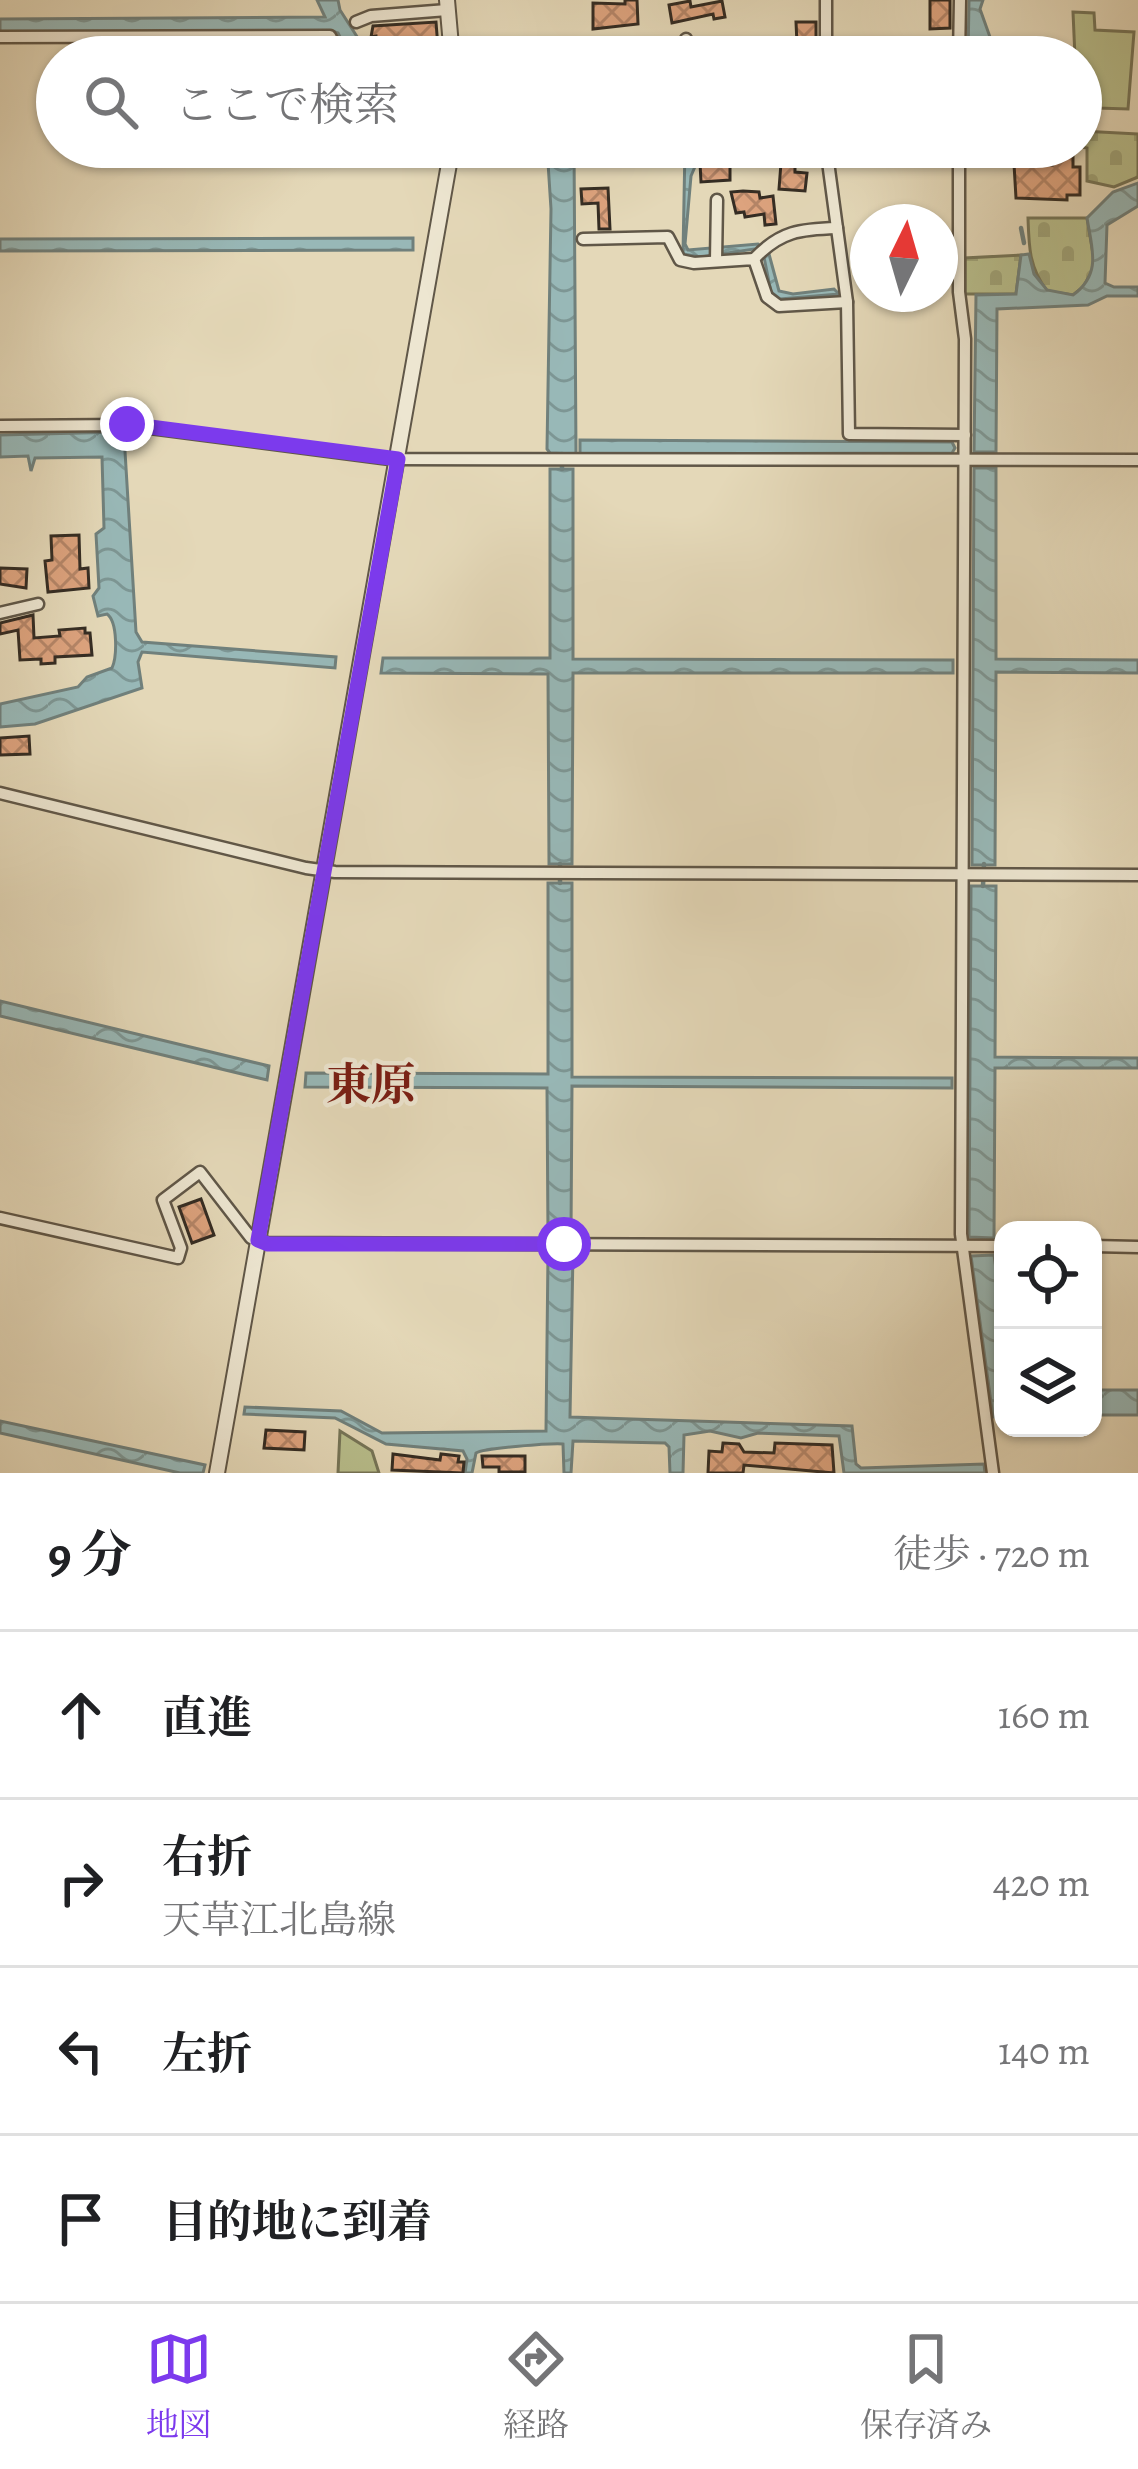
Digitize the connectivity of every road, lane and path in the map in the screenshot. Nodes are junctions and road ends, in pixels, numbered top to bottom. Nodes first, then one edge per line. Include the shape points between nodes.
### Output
1 (826, 0) edge
2 (960, 0) edge
3 (447, 5) edge
4 (356, 22) dead end
5 (450, 36) edge
6 (826, 36) edge
7 (959, 36) edge
8 (0, 37) edge
9 (36, 37) edge
10 (448, 168) edge
11 (829, 168) edge
12 (959, 168) edge
13 (717, 200) dead end
14 (837, 228) junction
15 (584, 239) dead end
16 (760, 252) junction
17 (716, 261) junction
18 (847, 302) junction
19 (0, 426) edge
20 (964, 435) junction
21 (398, 459) junction
22 (964, 460) junction
23 (1138, 460) edge
24 (38, 604) dead end
25 (0, 613) edge
26 (0, 794) edge
27 (325, 871) junction
28 (962, 875) junction
29 (1138, 875) edge
30 (0, 1218) edge
31 (258, 1240) junction
32 (975, 1246) junction
33 (994, 1246) edge
34 (1102, 1246) edge
35 (1138, 1246) edge
36 (217, 1473) edge
37 (993, 1473) edge

1 - 6 street
2 - 7 street
3 - 4 street
3 - 5 street
8 - 9 street
10 - 21 street
11 - 14 street
12 - 20 street
13 - 17 street
14 - 16 street via 781,234
14 - 18 street
15 - 17 street via 668,237 680,260
16 - 17 street
16 - 18 street via 767,297 779,306
18 - 20 street via 849,434
19 - 21 street via 127,424
20 - 22 street
21 - 22 street
21 - 27 street
22 - 23 street
22 - 28 street
24 - 25 street
26 - 27 street
27 - 28 street
27 - 31 street
28 - 29 street
28 - 32 street
30 - 31 street via 178,1258 163,1200 200,1172
31 - 32 street
31 - 36 street
32 - 33 street
32 - 37 street
34 - 35 street

